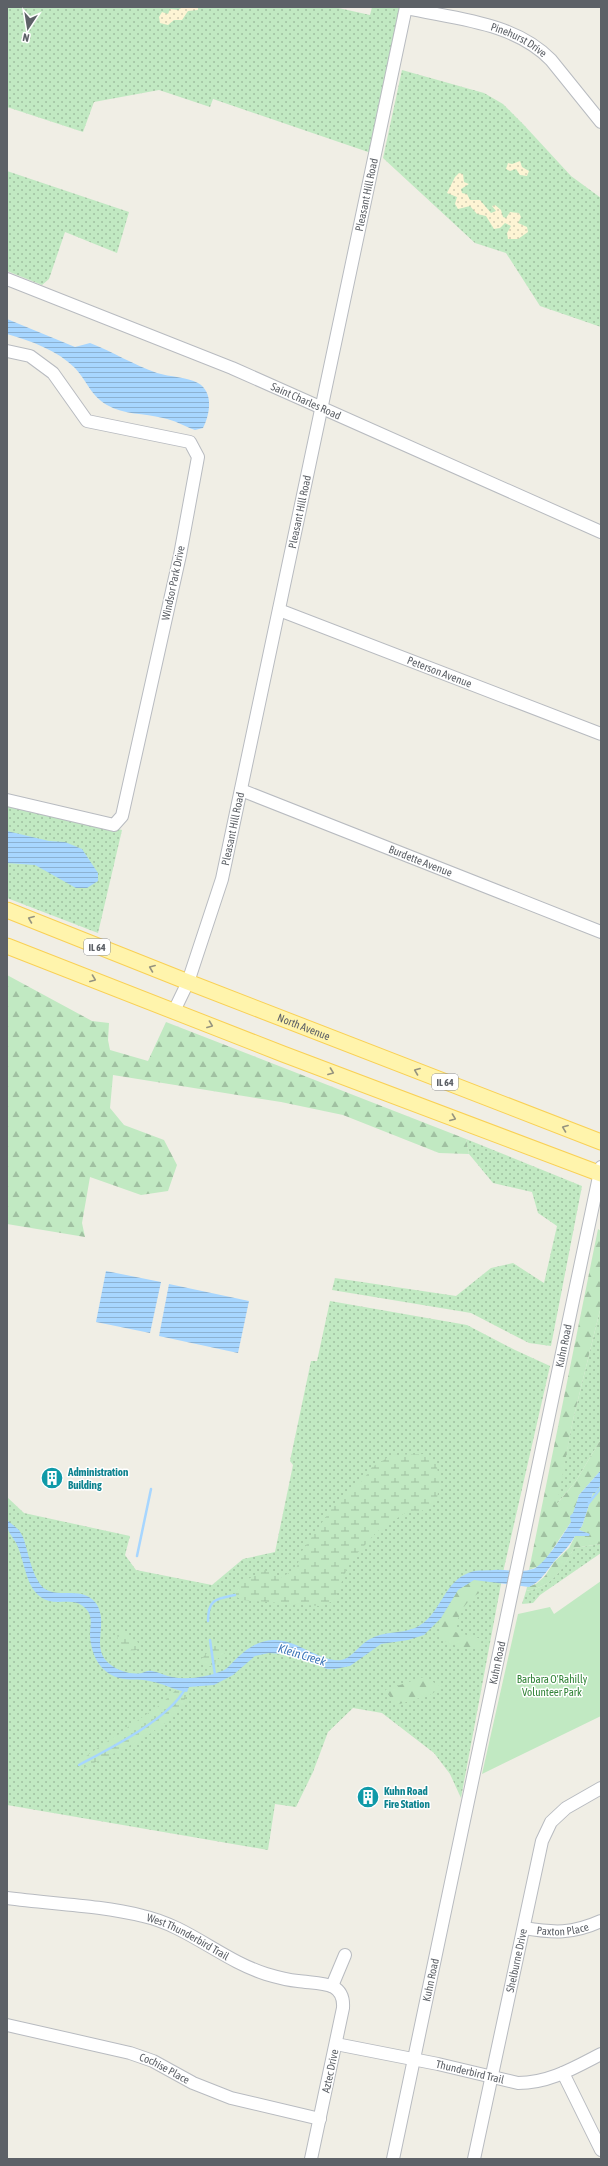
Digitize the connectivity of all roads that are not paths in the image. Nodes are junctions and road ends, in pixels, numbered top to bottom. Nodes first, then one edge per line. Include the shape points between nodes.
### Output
1 (406, 7) edge
2 (601, 122) edge
3 (7, 280) edge
4 (7, 351) edge
5 (321, 406) junction
6 (601, 532) edge
7 (279, 610) junction
8 (601, 734) edge
9 (241, 790) junction
10 (7, 800) edge
11 (7, 910) edge
12 (601, 932) edge
13 (7, 946) edge
14 (188, 982) junction
15 (174, 1011) junction
16 (601, 1142) edge
17 (601, 1172) edge
18 (601, 1788) edge
19 (7, 1898) edge
20 (601, 1921) edge
21 (524, 1928) junction
22 (344, 1955) dead end
23 (332, 1986) junction
24 (7, 2025) edge
25 (336, 2044) junction
26 (601, 2054) edge
27 (414, 2060) junction
28 (563, 2073) junction
29 (492, 2076) junction
30 (320, 2119) junction
31 (601, 2150) edge
32 (311, 2159) edge
33 (393, 2159) edge
34 (474, 2159) edge

1 - 2 street, Pinehurst Drive via 496,27 519,36 551,60
1 - 5 street, Pleasant Hill Road
3 - 5 street, Saint Charles Road via 232,368
4 - 10 street, Windsor Park Drive via 30,356 53,373 87,421 190,442 198,457 180,555 122,816 114,825
5 - 6 street, Saint Charles Road
5 - 7 street, Pleasant Hill Road
7 - 8 street, Peterson Avenue
7 - 9 street, Pleasant Hill Road
9 - 12 street, Burdette Avenue
9 - 14 street, Pleasant Hill Road via 222,879
14 -> 11 main road, North Avenue / IL 64
13 -> 15 main road
14 - 15 street, Pleasant Hill Road
16 -> 14 main road, North Avenue / IL 64
15 -> 17 main road
17 - 27 street, Kuhn Road
18 - 21 street, Shelburne Drive via 566,1808 551,1822 542,1842
19 - 23 street, West Thunderbird Trail via 143,1916 182,1930 248,1967 294,1980
20 - 21 street, Paxton Place via 560,1933
21 - 29 street, Shelburne Drive
22 - 23 street
23 - 25 street, Aztec Drive via 339,1991 344,2004
24 - 30 street, Cochise Place via 121,2050 153,2061 199,2086 231,2098
25 - 27 street, Thunderbird Trail
25 - 30 street, Aztec Drive
26 - 28 street, Thunderbird Trail
27 - 29 street, Thunderbird Trail
27 - 33 street, Kuhn Road
28 - 29 street, Thunderbird Trail via 530,2083 518,2083
28 - 31 street
29 - 34 street, Shelburne Drive
30 - 32 street, Aztec Drive

